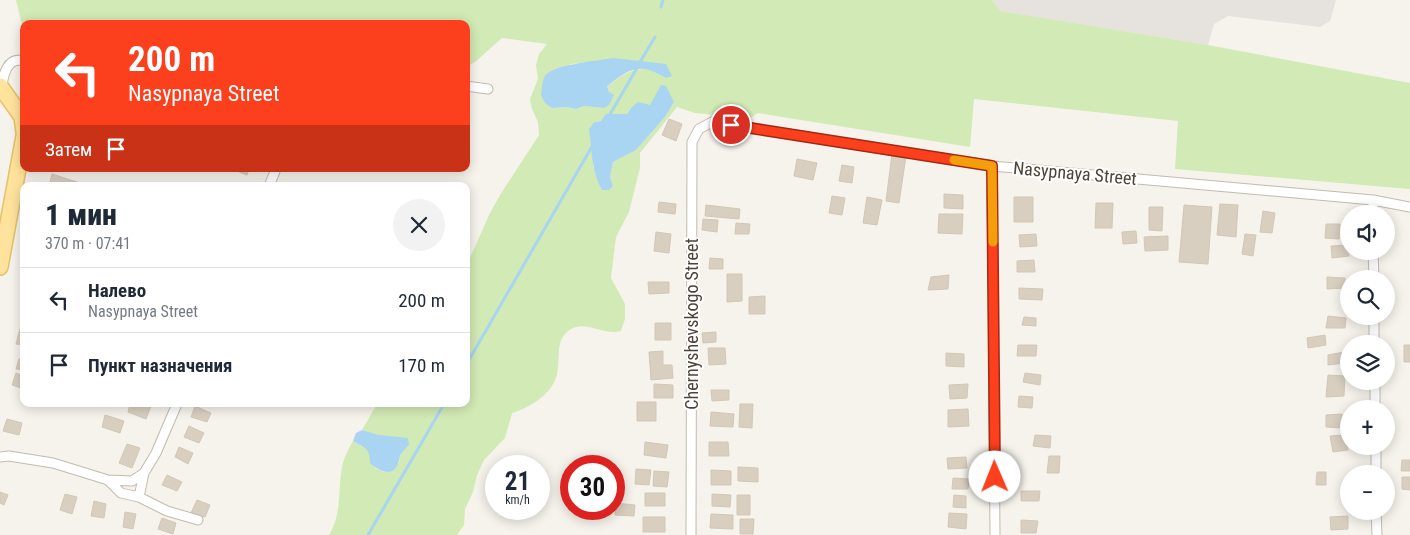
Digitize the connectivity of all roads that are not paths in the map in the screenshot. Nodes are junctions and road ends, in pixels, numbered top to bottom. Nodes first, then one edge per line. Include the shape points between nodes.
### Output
1 (20, 60) edge
2 (1, 87) edge
3 (470, 87) edge
4 (488, 89) dead end
5 (20, 109) edge
6 (712, 122) joint
7 (20, 156) edge
8 (992, 166) junction
9 (1373, 200) junction
10 (1373, 205) edge
11 (1410, 207) edge
12 (0, 267) edge
13 (176, 407) edge
14 (0, 457) edge
15 (144, 473) junction
16 (108, 480) junction
17 (140, 497) junction
18 (198, 520) dead end
19 (1376, 520) edge
20 (691, 535) edge
21 (995, 535) edge
22 (1377, 535) edge

1 - 2 street via 12,62 4,72
2 - 5 main road
3 - 4 street
6 - 8 street, Nasypnaya Street
6 - 20 street, Chernyshevskogo Street via 699,129 692,142
7 - 12 main road
8 - 9 street, Nasypnaya Street
8 - 21 street
9 - 10 street
9 - 11 street, Nasypnaya Street
13 - 15 street
14 - 16 street via 53,464
15 - 16 street via 132,481
15 - 17 street
16 - 17 street via 121,493
17 - 18 street via 167,511
19 - 22 street

